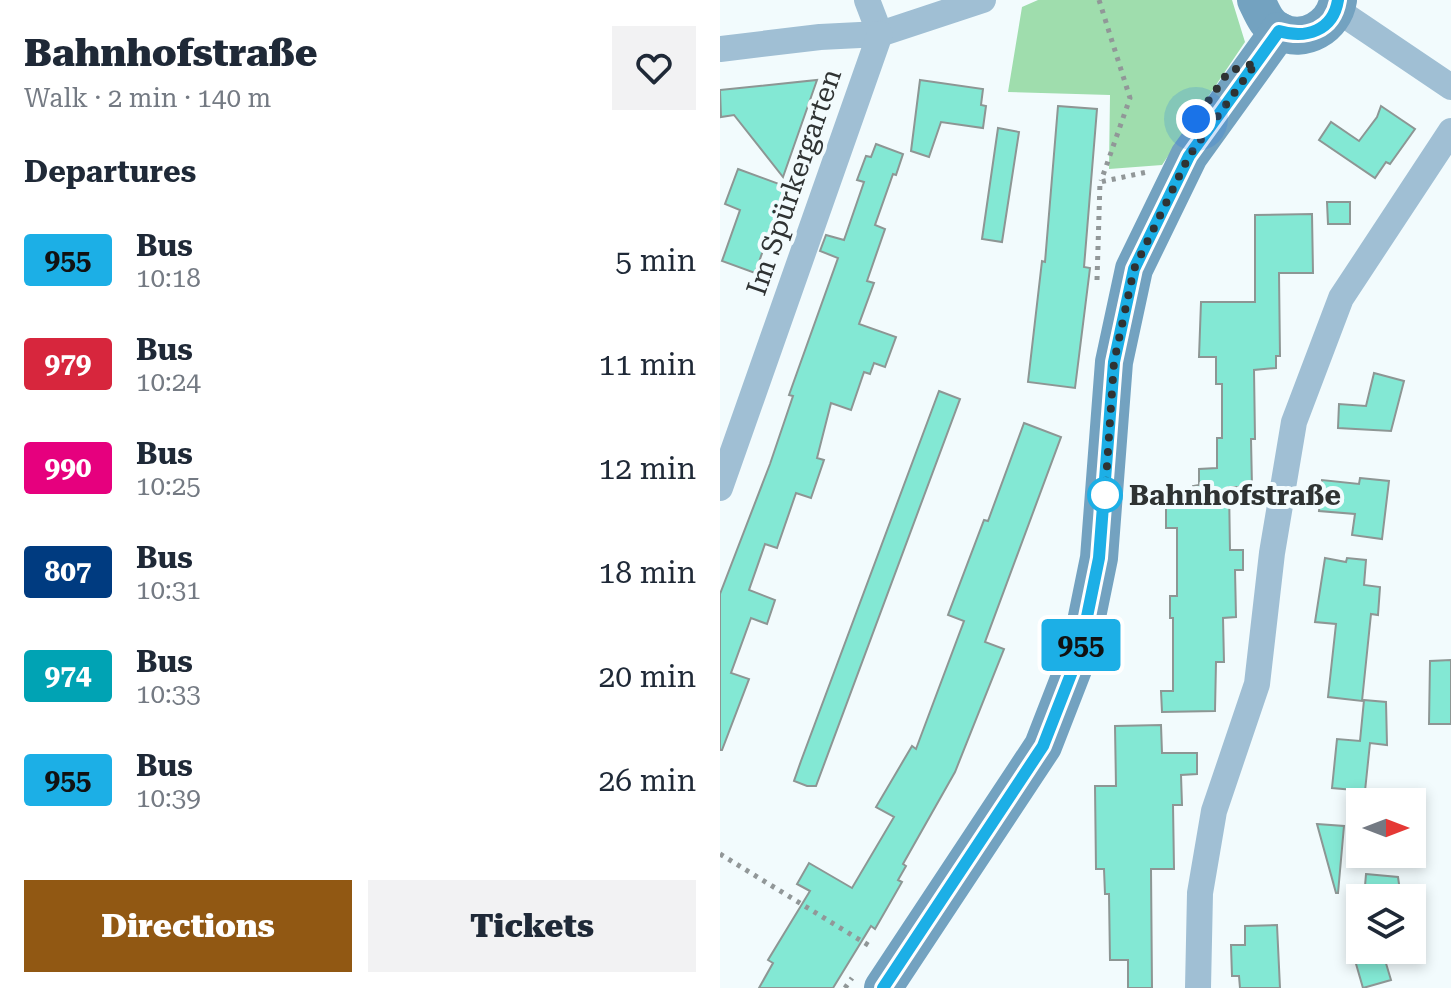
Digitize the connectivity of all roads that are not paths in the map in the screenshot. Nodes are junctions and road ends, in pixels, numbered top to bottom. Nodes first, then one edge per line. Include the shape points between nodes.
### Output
1 (867, 0) edge
2 (983, 0) edge
3 (1256, 0) edge
4 (1337, 5) edge
5 (1279, 31) junction
6 (880, 34) junction
7 (720, 49) edge
8 (1451, 87) edge
9 (1451, 131) edge
10 (720, 488) edge
11 (869, 971) edge
12 (1198, 988) edge

1 - 6 street
2 - 6 street
3 - 5 street via 1265,21
4 - 5 street via 1325,26 1312,33 1294,36
4 - 8 street
5 - 11 street via 1189,156 1134,269 1114,362 1099,558 1080,651 1043,746
6 - 7 street
6 - 10 street, Im Spürkergarten
9 - 12 street via 1341,298 1294,422 1257,684 1214,811 1200,893

